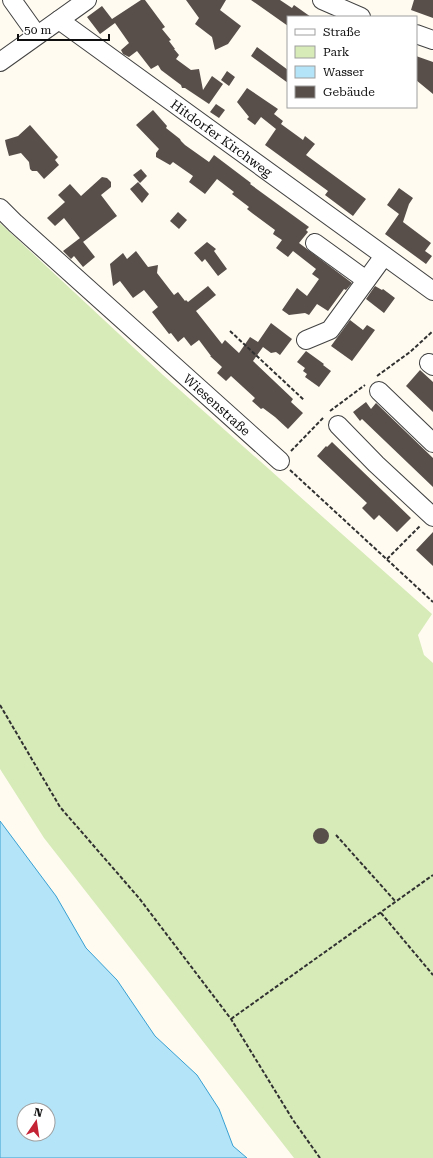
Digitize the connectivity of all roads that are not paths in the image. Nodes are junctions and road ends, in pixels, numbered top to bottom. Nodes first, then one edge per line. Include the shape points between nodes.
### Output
1 (12, 0) edge
2 (87, 0) edge
3 (322, 0) edge
4 (358, 16) edge
5 (59, 20) junction
6 (417, 34) edge
7 (37, 35) junction
8 (433, 40) edge
9 (0, 62) edge
10 (0, 208) edge
11 (315, 243) dead end
12 (384, 256) junction
13 (366, 280) junction
14 (433, 291) edge
15 (306, 340) dead end
16 (375, 383) road end
17 (338, 425) dead end
18 (433, 443) edge
19 (280, 461) road end
20 (432, 516) edge

1 - 7 street
2 - 5 street
3 - 4 street
5 - 7 street
5 - 12 street, Hitdorfer Kirchweg
6 - 8 street
7 - 9 street
10 - 19 street, Wiesenstraße
11 - 13 street
12 - 13 street
12 - 14 street, Hitdorfer Kirchweg
13 - 15 street via 330,330
16 - 18 street
17 - 20 street

